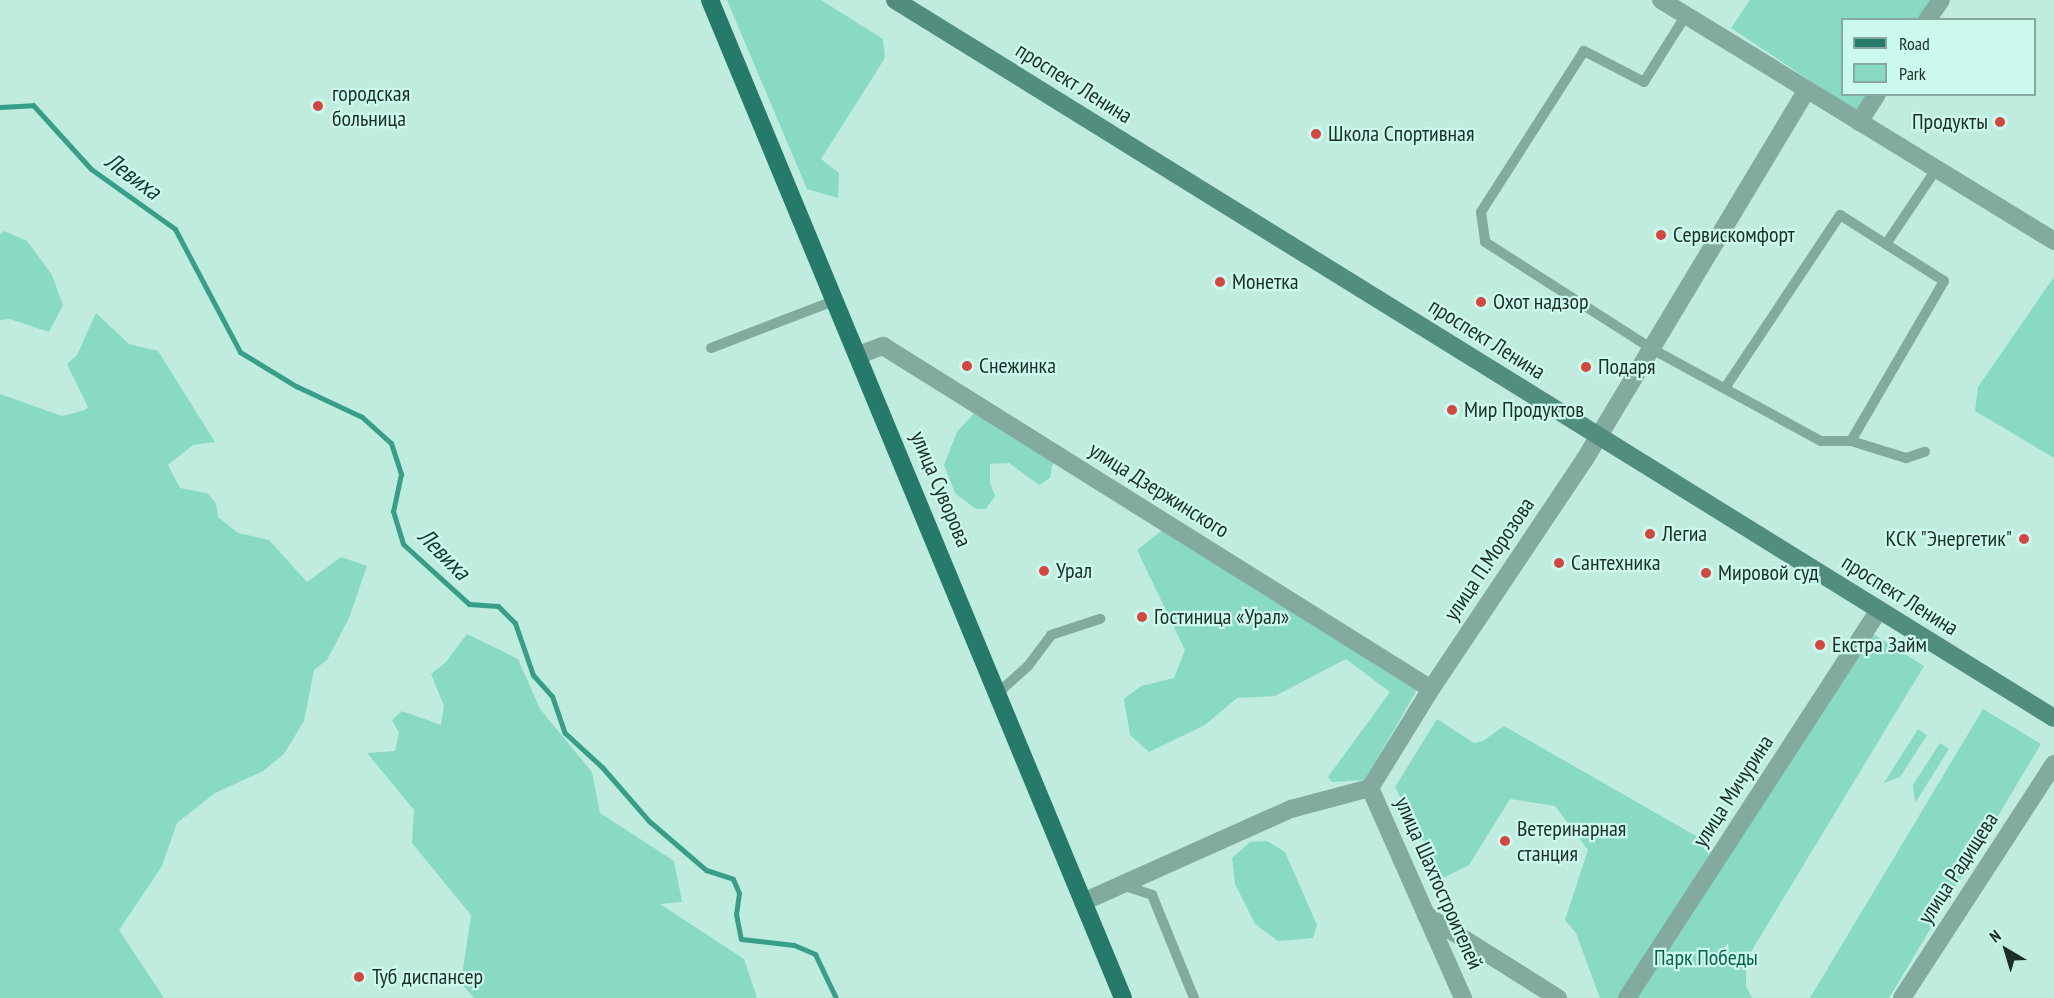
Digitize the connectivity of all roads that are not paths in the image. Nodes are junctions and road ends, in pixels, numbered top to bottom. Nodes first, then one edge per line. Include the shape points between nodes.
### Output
1 (710, 0) edge
2 (895, 0) edge
3 (1661, 0) edge
4 (1941, 0) edge
5 (1686, 15) junction
6 (1929, 18) edge
7 (1807, 90) junction
8 (1876, 96) edge
9 (1859, 122) junction
10 (1936, 168) junction
11 (2054, 241) edge
12 (1886, 244) junction
13 (837, 300) junction
14 (711, 348) dead end
15 (1652, 349) junction
16 (859, 356) junction
17 (1725, 388) junction
18 (1599, 436) junction
19 (1851, 441) junction
20 (1925, 452) dead end
21 (1879, 609) junction
22 (1100, 619) dead end
23 (1431, 689) junction
24 (998, 693) junction
25 (2054, 718) edge
26 (2054, 764) edge
27 (1370, 788) junction
28 (1122, 885) junction
29 (1083, 902) junction
30 (1426, 915) junction
31 (1123, 998) edge
32 (1194, 998) edge
33 (1463, 998) edge
34 (1558, 998) edge
35 (1627, 998) edge
36 (1902, 998) edge

1 - 13 main road, улица Суворова
2 - 18 main road, проспект Ленина
3 - 5 street
4 - 6 street
5 - 7 street
5 - 15 lane via 1644,82 1584,51 1481,212 1485,242
7 - 9 street
7 - 15 street, улица П.Морозова
8 - 9 street
9 - 10 street
10 - 11 street
10 - 12 lane
12 - 17 lane via 1840,215
12 - 19 lane via 1944,281
13 - 14 lane
13 - 16 main road, улица Суворова
15 - 17 lane
15 - 18 street, улица П.Морозова
16 - 23 street, улица Дзержинского via 883,346
16 - 24 main road, улица Суворова
17 - 19 lane via 1821,441
18 - 21 main road, проспект Ленина
18 - 23 street, улица П.Морозова
19 - 20 lane via 1906,458
21 - 25 main road, проспект Ленина
21 - 35 street, улица Мичурина
22 - 24 lane via 1051,634 1028,666
23 - 27 street, улица П.Морозова
24 - 29 main road, улица Суворова
26 - 36 street, улица Радищева
27 - 28 street via 1291,809
27 - 30 street, улица Шахтостроителей
28 - 29 street
28 - 32 lane via 1152,896
29 - 31 main road, улица Суворова
30 - 33 street, улица Шахтостроителей
30 - 34 street

